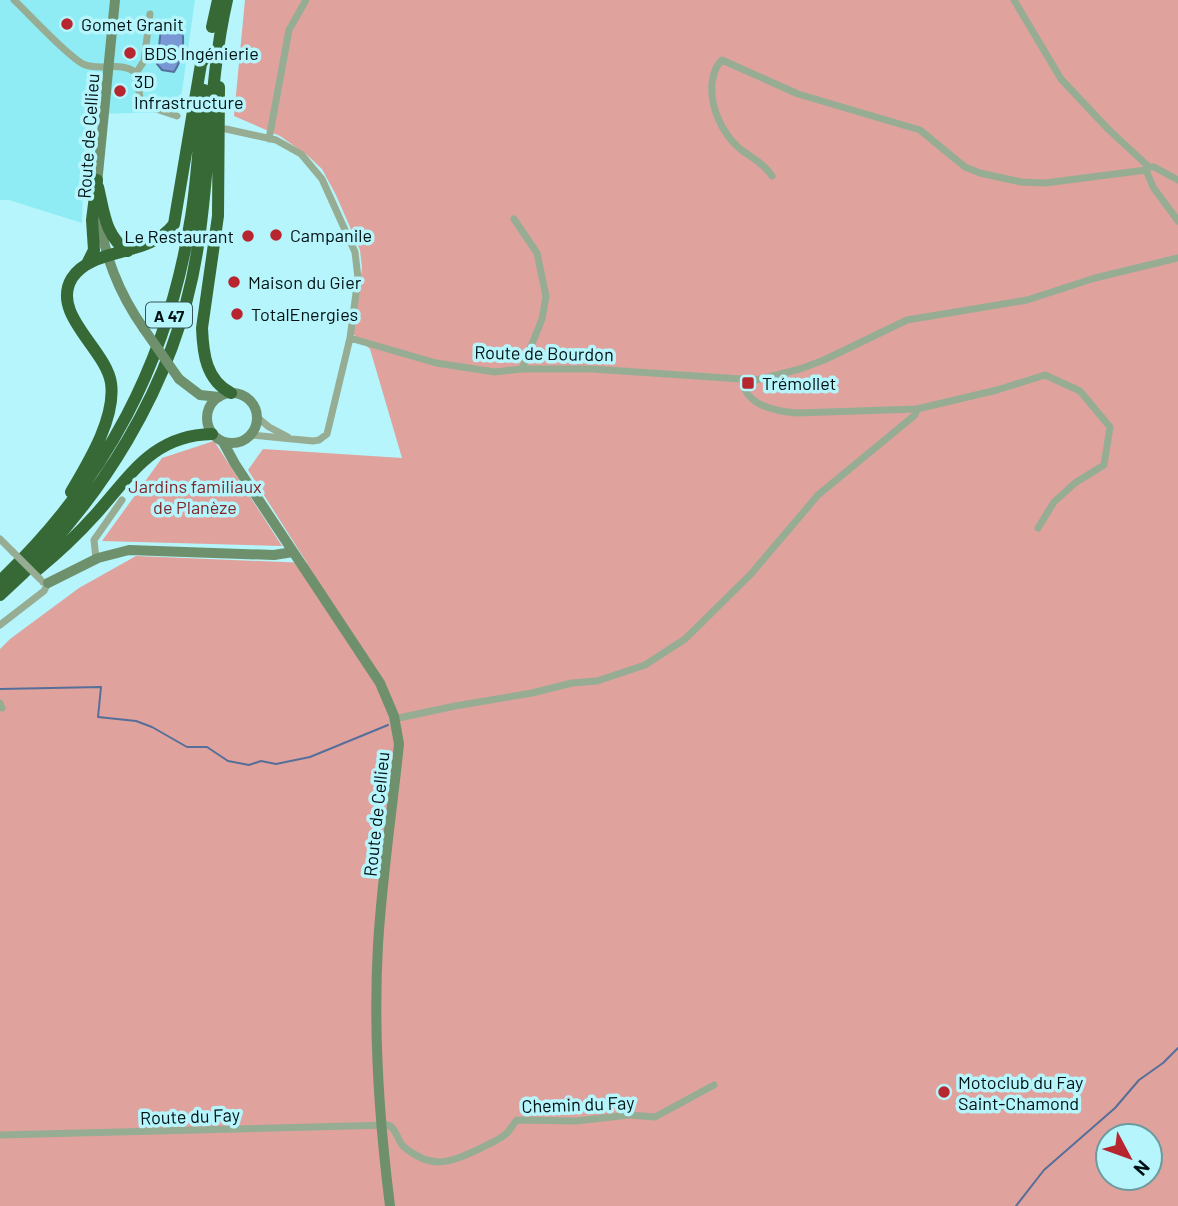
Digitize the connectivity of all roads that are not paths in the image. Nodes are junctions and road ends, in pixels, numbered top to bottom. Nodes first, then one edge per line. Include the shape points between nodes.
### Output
1 (15, 0) edge
2 (115, 0) edge
3 (218, 0) edge
4 (227, 0) edge
5 (306, 0) edge
6 (1014, 0) edge
7 (150, 14) dead end
8 (212, 53) junction
9 (108, 68) junction
10 (136, 73) junction
11 (177, 116) dead end
12 (226, 129) dead end
13 (269, 139) junction
14 (1147, 169) junction
15 (772, 176) dead end
16 (97, 180) junction
17 (1178, 180) edge
18 (514, 219) dead end
19 (1178, 221) edge
20 (128, 251) junction
21 (107, 257) junction
22 (1178, 258) edge
23 (87, 264) junction
24 (350, 336) junction
25 (522, 369) junction
26 (178, 379) junction
27 (742, 380) junction
28 (225, 395) junction
29 (917, 409) junction
30 (207, 414) junction
31 (258, 418) junction
32 (212, 434) junction
33 (251, 435) junction
34 (295, 439) junction
35 (223, 442) junction
36 (242, 442) junction
37 (239, 470) junction
38 (122, 499) dead end
39 (1038, 528) dead end
40 (0, 539) edge
41 (41, 540) junction
42 (293, 552) junction
43 (96, 559) junction
44 (44, 581) junction
45 (1, 590) edge
46 (0, 625) edge
47 (394, 719) junction
48 (714, 1085) dead end
49 (380, 1126) junction
50 (0, 1135) edge
51 (390, 1206) edge

1 - 9 street via 80,62
2 - 9 main road, Route de Cellieu
3 - 8 highway, A 47
4 - 8 highway, A 47
5 - 13 street via 289,30
6 - 14 street via 1061,79
7 - 10 street via 145,61
8 - 20 highway via 201,64 174,225 162,237
8 - 28 highway via 219,80 218,216 202,344 210,373
8 - 41 highway, A 47 via 192,213 166,326 124,424 84,486
8 - 45 highway, A 47 via 197,255 167,358 105,477 47,549
9 - 10 street via 124,66
9 - 16 main road, Route de Cellieu
10 - 11 street via 142,104
12 - 13 street
13 - 24 street via 289,146 311,165 326,186 355,252 358,269
14 - 15 street via 1045,183 980,173 965,167 920,130 798,94 722,60 716,66 712,87 716,114 736,145
14 - 17 street via 1154,167
14 - 19 street via 1153,187
16 - 20 highway via 110,232
16 - 21 main road, Route de Cellieu
16 - 23 highway via 94,250
18 - 25 street via 537,253 546,296
20 - 21 highway
21 - 23 highway
21 - 26 main road, Route de Cellieu, bridge via 119,289
22 - 27 street, Route de Bourdon via 1027,300 907,320 800,369
23 - 41 highway via 72,279 67,302 108,370 112,398 96,446
24 - 25 street, Route de Bourdon via 436,363 495,372
24 - 34 street via 327,434 319,440
25 - 27 street, Route de Bourdon via 638,371
26 - 28 main road, Route de Cellieu via 200,395
26 - 30 main road, Route de Cellieu
27 - 29 street via 754,400 780,411
28 - 30 main road
28 - 31 main road via 238,393 249,399
29 - 39 street via 1045,374 1080,391 1110,427 1105,463 1054,502
29 - 47 street via 817,495 751,574 685,639 645,665 597,681
30 - 32 main road
31 - 33 main road
31 - 34 street
32 - 35 main road
32 - 45 highway via 180,439 148,456 70,541 17,588
33 - 34 street
33 - 36 main road
35 - 36 main road
35 - 37 main road, Route de Cellieu
36 - 37 main road via 237,452
37 - 42 main road, Route de Cellieu
38 - 43 street via 94,540
40 - 44 street, bridge
41 - 45 highway, A 47
42 - 43 main road via 129,550
42 - 47 main road, Route de Cellieu via 380,683
43 - 44 main road
44 - 46 street via 44,591
47 - 49 main road, Route de Cellieu via 398,744 378,944
48 - 49 street, Chemin du Fay via 655,1117 517,1120 503,1136 443,1163 426,1160 404,1147 393,1127
49 - 50 street, Route du Fay
49 - 51 main road, Route de Cellieu

